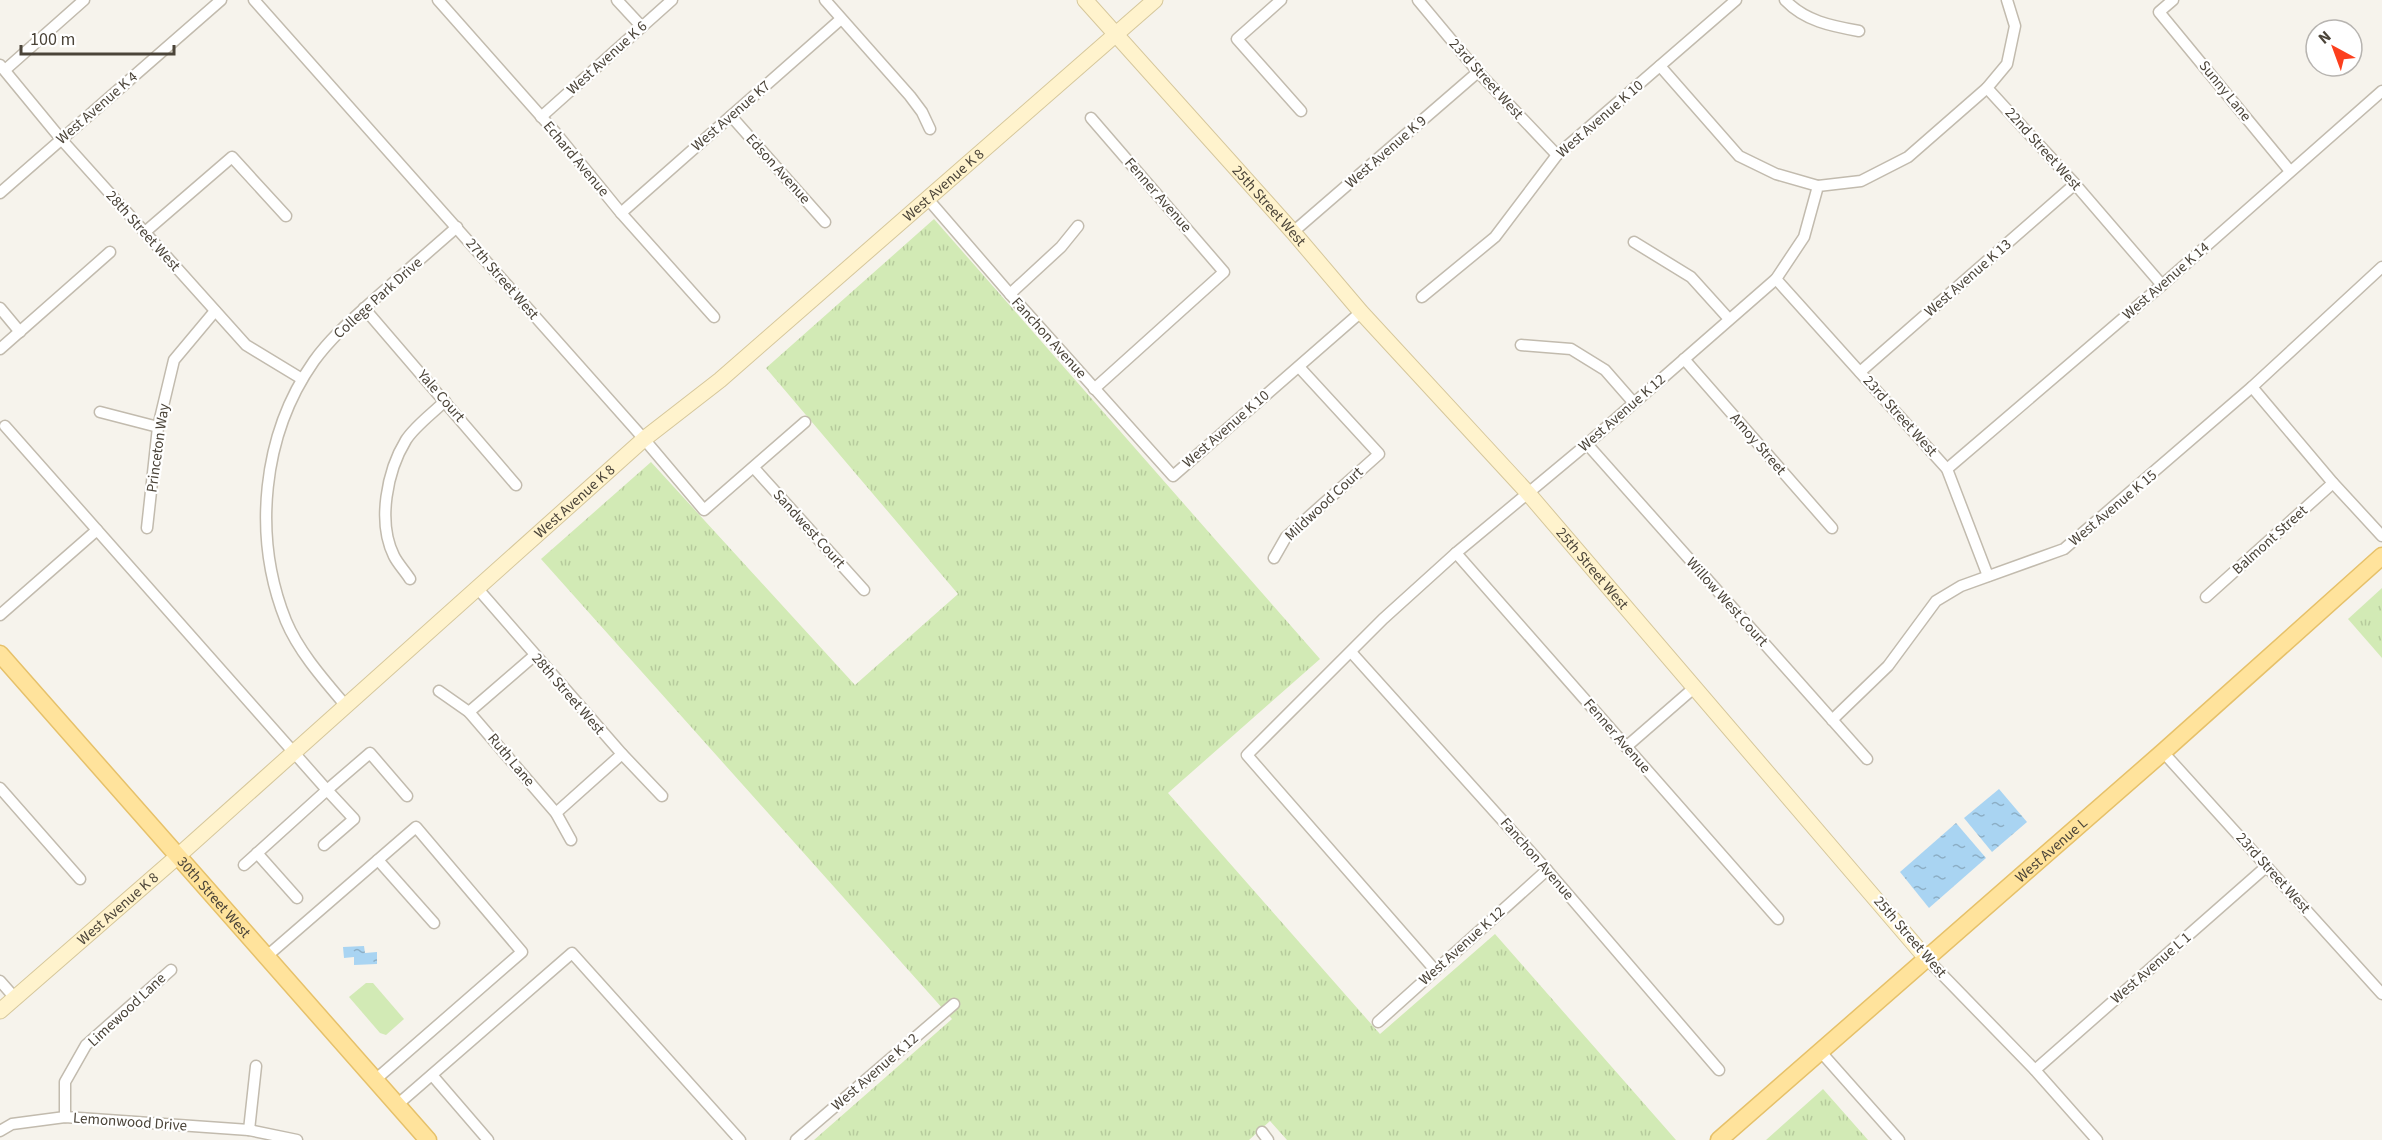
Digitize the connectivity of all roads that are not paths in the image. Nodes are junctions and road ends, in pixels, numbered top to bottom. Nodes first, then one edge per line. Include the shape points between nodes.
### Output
1 (84, 0) edge
2 (221, 0) edge
3 (254, 0) edge
4 (438, 0) edge
5 (617, 0) edge
6 (672, 0) edge
7 (825, 0) edge
8 (1085, 0) edge
9 (1155, 0) edge
10 (1281, 0) edge
11 (1418, 0) edge
12 (1736, 0) edge
13 (1785, 0) edge
14 (2007, 0) edge
15 (2173, 0) edge
16 (841, 19) junction
17 (642, 27) junction
18 (1858, 31) dead end
19 (1116, 34) junction
20 (1660, 66) junction
21 (2, 68) edge
22 (1478, 72) junction
23 (1987, 88) junction
24 (2382, 91) edge
25 (1301, 111) dead end
26 (730, 116) junction
27 (541, 117) junction
28 (1091, 118) dead end
29 (930, 129) dead end
30 (61, 139) junction
31 (1557, 155) junction
32 (2290, 171) junction
33 (2075, 184) junction
34 (1818, 186) junction
35 (0, 193) edge
36 (927, 198) junction
37 (621, 213) junction
38 (286, 216) dead end
39 (825, 222) dead end
40 (1078, 226) dead end
41 (457, 227) junction
42 (145, 232) junction
43 (1293, 232) junction
44 (1634, 242) dead end
45 (110, 252) dead end
46 (2381, 271) edge
47 (1776, 279) junction
48 (2162, 285) junction
49 (1010, 294) junction
50 (1422, 297) dead end
51 (0, 308) edge
52 (364, 308) junction
53 (214, 311) junction
54 (1361, 312) junction
55 (714, 317) dead end
56 (1729, 319) junction
57 (20, 332) junction
58 (1521, 345) dead end
59 (0, 349) edge
60 (1684, 359) junction
61 (1299, 367) junction
62 (1860, 372) junction
63 (302, 379) junction
64 (2252, 387) junction
65 (1094, 389) junction
66 (445, 400) junction
67 (1633, 402) junction
68 (100, 412) dead end
69 (805, 422) dead end
70 (5, 426) dead end
71 (158, 427) junction
72 (644, 440) junction
73 (1587, 444) junction
74 (754, 468) junction
75 (1947, 469) junction
76 (1173, 476) joint
77 (2333, 483) junction
78 (516, 485) dead end
79 (1527, 492) junction
80 (147, 528) dead end
81 (1832, 528) dead end
82 (96, 530) junction
83 (2382, 536) edge
84 (1456, 553) junction
85 (2382, 556) edge
86 (1274, 558) dead end
87 (1988, 576) junction
88 (410, 579) dead end
89 (478, 589) junction
90 (864, 590) dead end
91 (2206, 597) dead end
92 (0, 615) edge
93 (1351, 652) junction
94 (0, 654) edge
95 (535, 655) junction
96 (1695, 687) junction
97 (439, 691) dead end
98 (346, 706) junction
99 (469, 712) junction
100 (1832, 720) junction
101 (1626, 747) junction
102 (2163, 752) junction
103 (293, 753) junction
104 (622, 754) junction
105 (1868, 759) dead end
106 (0, 788) edge
107 (327, 790) junction
108 (407, 796) dead end
109 (662, 796) dead end
110 (556, 813) junction
111 (571, 840) dead end
112 (324, 846) dead end
113 (257, 853) junction
114 (178, 856) junction
115 (378, 860) junction
116 (244, 865) dead end
117 (2267, 866) junction
118 (1547, 870) junction
119 (80, 879) dead end
120 (297, 898) dead end
121 (1778, 919) dead end
122 (434, 923) dead end
123 (267, 956) junction
124 (1926, 958) junction
125 (171, 970) dead end
126 (1435, 970) junction
127 (0, 981) edge
128 (2382, 994) edge
129 (15, 998) junction
130 (954, 1004) dead end
131 (0, 1011) edge
132 (1378, 1022) dead end
133 (1820, 1051) junction
134 (256, 1066) dead end
135 (1719, 1070) dead end
136 (2035, 1070) junction
137 (432, 1075) junction
138 (375, 1080) junction
139 (397, 1105) junction
140 (65, 1118) junction
141 (249, 1130) junction
142 (0, 1131) edge
143 (297, 1140) edge
144 (428, 1140) edge
145 (488, 1140) edge
146 (740, 1140) edge
147 (796, 1140) edge
148 (1719, 1140) edge
149 (1899, 1140) edge
150 (2097, 1140) edge

1 - 21 street
2 - 30 street, West Avenue K 4
3 - 41 street, 27th Street West
4 - 27 street, Echard Avenue
5 - 17 street
6 - 17 street, West Avenue K 6
7 - 16 street
8 - 19 street, 25th Street West
9 - 19 street, West Avenue K 8
10 - 25 street via 1237,39
11 - 22 street, 23rd Street West
12 - 20 street, West Avenue K 10
13 - 18 street via 1809,17
14 - 23 street via 2015,26 2007,64
15 - 32 street, Sunny Lane via 2159,12
16 - 26 street, West Avenue K7
16 - 29 street via 910,96
17 - 27 street, West Avenue K 6
19 - 36 street, West Avenue K 8
19 - 43 street, 25th Street West
20 - 31 street, West Avenue K 10
20 - 34 street via 1739,156 1776,174
21 - 30 street, 28th Street West
22 - 31 street, 23rd Street West
22 - 43 street, West Avenue K 9
23 - 33 street, 22nd Street West
23 - 34 street via 1908,157 1861,181
24 - 32 street, West Avenue K 14
26 - 37 street, West Avenue K7
26 - 39 street, Edson Avenue
27 - 37 street, Echard Avenue
28 - 65 street, Fenner Avenue via 1224,272
30 - 35 street, West Avenue K 4
30 - 42 street, 28th Street West
31 - 50 street, West Avenue K 10 via 1495,237
32 - 48 street, West Avenue K 14
33 - 48 street, 22nd Street West
33 - 62 street, West Avenue K 13
34 - 47 street, West Avenue K 12 via 1804,237
36 - 49 street, Fanchon Avenue
36 - 72 street, West Avenue K 8 via 720,380
37 - 55 street, Echard Avenue
38 - 42 street via 232,157
40 - 49 street
41 - 52 street, College Park Drive
41 - 72 street, 27th Street West
42 - 53 street, 28th Street West
43 - 54 street, 25th Street West
44 - 56 street via 1691,277
45 - 57 street
46 - 64 street, West Avenue K 15
47 - 56 street, West Avenue K 12
47 - 62 street, 23rd Street West
48 - 75 street, West Avenue K 14
49 - 65 street, Fanchon Avenue
51 - 57 street
52 - 63 street, College Park Drive via 315,359
52 - 66 street, Yale Court
53 - 63 street, 28th Street West via 246,345
53 - 71 street, Princeton Way via 174,360
54 - 61 street, West Avenue K 10
54 - 79 street, 25th Street West
56 - 60 street, West Avenue K 12
57 - 59 street
58 - 67 street via 1571,349 1605,370
60 - 67 street, West Avenue K 12
60 - 81 street, Amoy Street
61 - 76 street, West Avenue K 10
61 - 86 street, Mildwood Court via 1378,454 1286,537
62 - 75 street, 23rd Street West
63 - 98 street, College Park Drive via 272,453 266,503 268,560 287,622 311,663
64 - 77 street
64 - 87 street, West Avenue K 15 via 2064,549
65 - 76 street, Fanchon Avenue
66 - 78 street, Yale Court
66 - 88 street via 407,439 386,500 387,530 394,555
67 - 73 street, West Avenue K 12
68 - 71 street
69 - 74 street
70 - 82 street
71 - 80 street, Princeton Way
72 - 74 street, 27th Street West via 704,510
72 - 89 street, West Avenue K 8
73 - 79 street, West Avenue K 12
73 - 100 street, Willow West Court
74 - 90 street, Sandwest Court
75 - 87 street, 23rd Street West
77 - 83 street
77 - 91 street, Balmont Street
79 - 84 street, West Avenue K 12
79 - 96 street, 25th Street West
82 - 92 street
82 - 103 street
84 - 93 street, West Avenue K 12
84 - 101 street, Fenner Avenue
85 - 102 main road, West Avenue L
87 - 100 street, West Avenue K 15 via 1961,586 1936,602 1888,666
89 - 95 street, 28th Street West
89 - 98 street, West Avenue K 8
93 - 118 street, Fanchon Avenue
93 - 126 street, West Avenue K 12 via 1247,755
94 - 114 main road, 30th Street West
95 - 99 street
95 - 104 street, 28th Street West
96 - 101 street
96 - 124 street, 25th Street West
97 - 99 street, Ruth Lane
98 - 103 street, West Avenue K 8
99 - 110 street, Ruth Lane
100 - 105 street, Willow West Court
101 - 121 street, Fenner Avenue
102 - 117 street, 23rd Street West
102 - 124 main road, West Avenue L
103 - 107 street
103 - 114 street, West Avenue K 8
104 - 109 street, 28th Street West
104 - 110 street
106 - 119 street
107 - 108 street via 370,753
107 - 112 street via 354,819
107 - 113 street
110 - 111 street, Ruth Lane
113 - 116 street
113 - 120 street
114 - 123 main road, 30th Street West
114 - 129 street, West Avenue K 8
115 - 122 street
115 - 123 street
115 - 138 street via 416,827 522,952
117 - 128 street, 23rd Street West
117 - 136 street, West Avenue L 1
118 - 126 street, West Avenue K 12
118 - 135 street, Fanchon Avenue
123 - 138 main road, 30th Street West
124 - 133 main road, West Avenue L
124 - 136 street, 25th Street West
125 - 140 street, Limewood Lane via 87,1045 65,1082
126 - 132 street, West Avenue K 12
127 - 129 street
129 - 131 street, West Avenue K 8
130 - 147 street, West Avenue K 12
133 - 148 main road, West Avenue L
133 - 149 street
134 - 141 street
136 - 150 street, 25th Street West
137 - 139 street
137 - 145 street
137 - 146 street via 572,953
138 - 139 main road, 30th Street West
139 - 144 main road, 30th Street West
140 - 141 street, Lemonwood Drive
140 - 142 street, Lemonwood Drive via 12,1124
141 - 143 street, Lemonwood Drive

